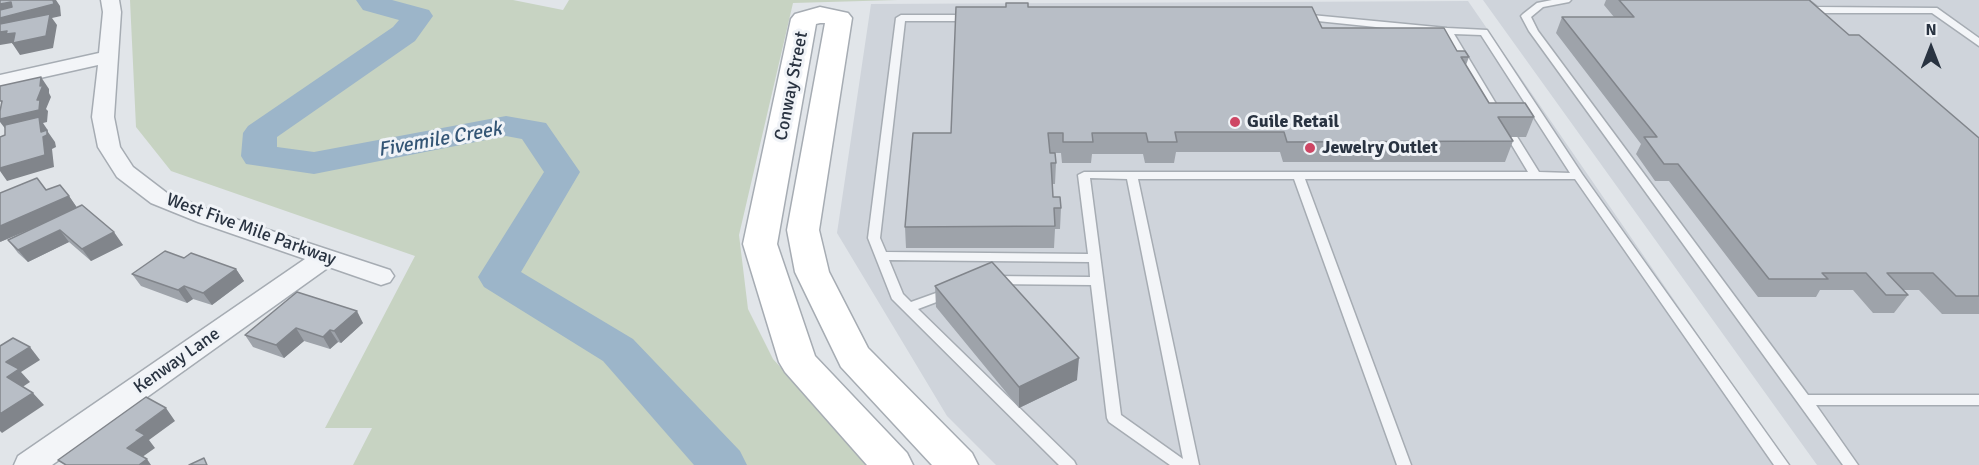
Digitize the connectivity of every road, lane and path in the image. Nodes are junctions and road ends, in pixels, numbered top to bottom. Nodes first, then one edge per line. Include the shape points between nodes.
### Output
1 (110, 0) edge
2 (1566, 0) edge
3 (1802, 0) edge
4 (1921, 0) edge
5 (1815, 10) junction
6 (1934, 10) junction
7 (985, 18) edge
8 (1284, 18) edge
9 (1831, 24) edge
10 (1447, 31) junction
11 (1979, 43) edge
12 (110, 57) junction
13 (0, 81) edge
14 (1503, 123) edge
15 (1512, 137) edge
16 (1298, 174) junction
17 (1132, 175) junction
18 (1578, 176) junction
19 (1536, 177) junction
20 (881, 256) junction
21 (326, 257) junction
22 (1094, 258) junction
23 (381, 276) dead end
24 (1097, 280) junction
25 (909, 307) junction
26 (1804, 400) junction
27 (1979, 400) edge
28 (29, 465) edge
29 (892, 465) edge
30 (957, 465) edge
31 (1069, 465) edge
32 (1181, 465) edge
33 (1192, 465) edge
34 (1404, 465) edge
35 (1782, 465) edge
36 (1851, 465) edge

1 - 12 street, West Five Mile Parkway
2 - 26 lane via 1540,5 1526,16 1534,31
3 - 5 lane
4 - 6 lane
5 - 6 lane
5 - 9 lane
6 - 11 lane
7 - 20 lane via 901,18 873,238
8 - 10 lane via 1320,17
10 - 14 lane
10 - 18 lane via 1484,32
12 - 13 street
12 - 21 street, West Five Mile Parkway via 104,117 109,147 125,172 159,198
15 - 19 lane
16 - 17 lane
16 - 19 lane
16 - 34 lane
17 - 22 lane via 1084,175
17 - 33 lane
18 - 19 lane
18 - 35 lane
20 - 22 lane
20 - 25 lane via 897,296
21 - 23 street, West Five Mile Parkway
21 - 28 street, Kenway Lane
22 - 24 lane
24 - 25 lane via 985,279
24 - 32 lane via 1114,418
25 - 31 lane
26 - 27 lane
26 - 36 lane
29 - 30 street, Conway Street via 798,362 760,244 804,19 820,15 839,18 803,230 813,272 854,357

